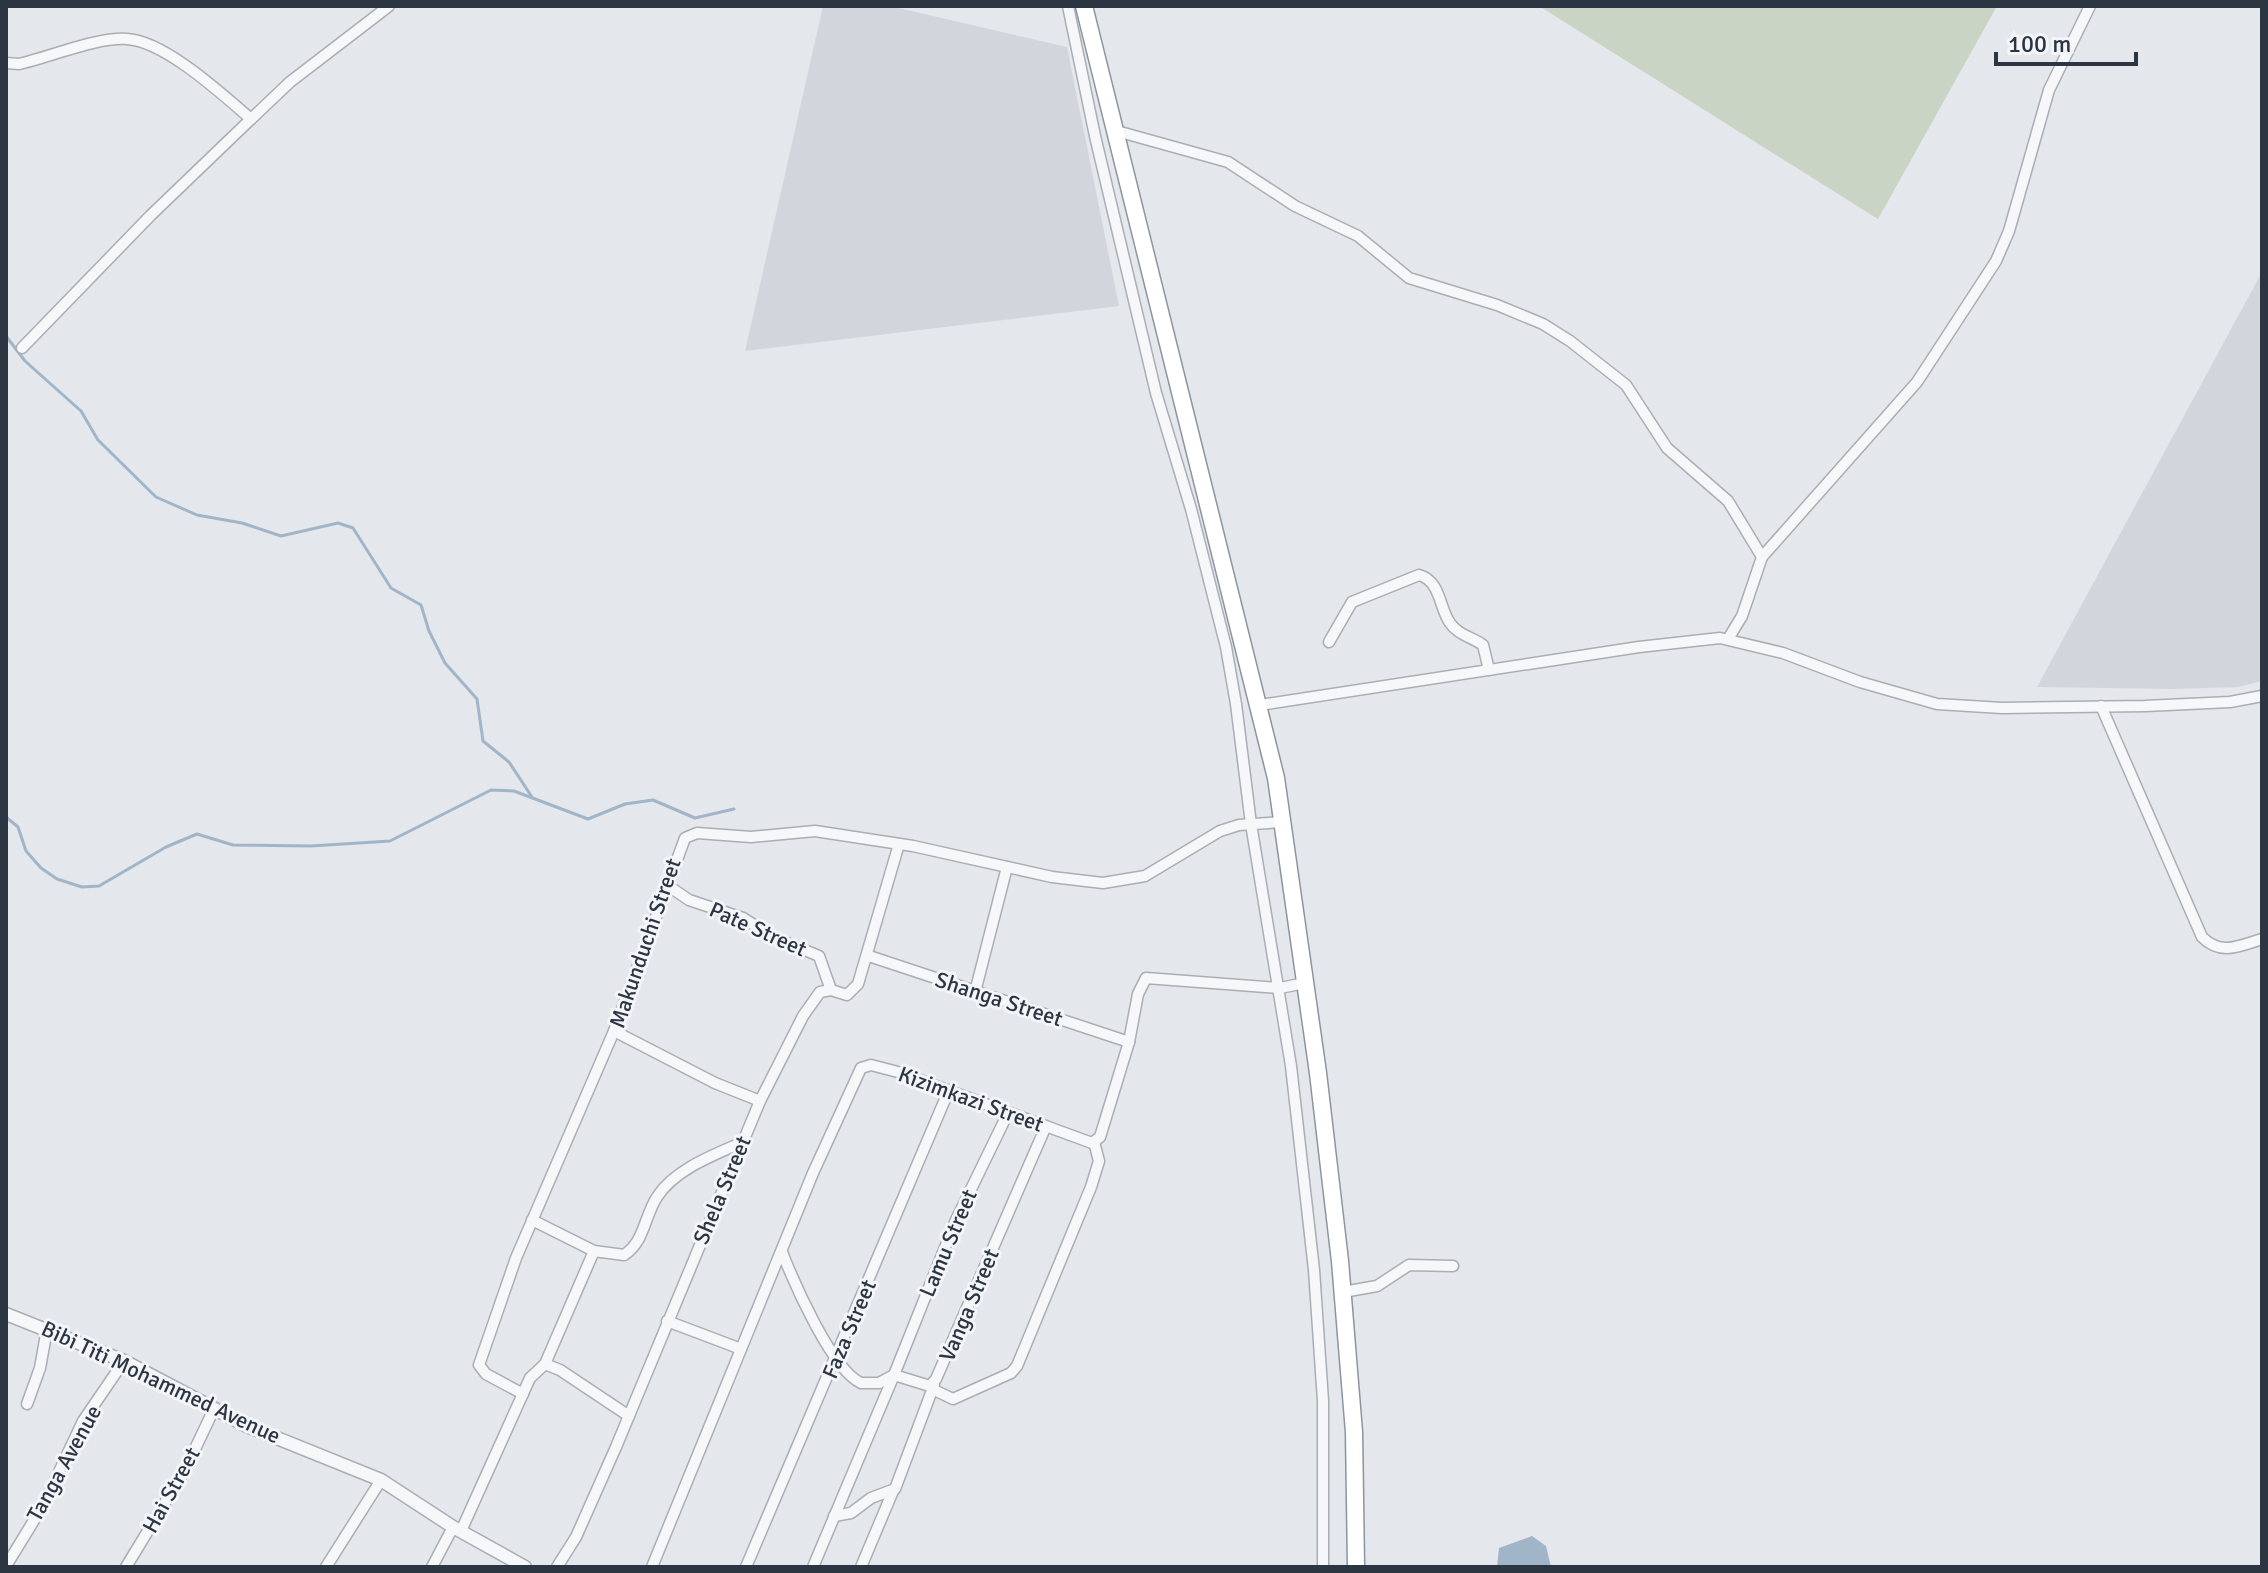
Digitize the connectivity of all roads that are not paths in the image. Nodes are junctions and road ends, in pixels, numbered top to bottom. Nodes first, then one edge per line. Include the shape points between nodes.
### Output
1 (389, 6) edge
2 (1068, 6) edge
3 (1084, 6) edge
4 (2090, 6) edge
5 (6, 63) edge
6 (251, 119) junction
7 (1113, 130) junction
8 (22, 348) dead end
9 (1762, 557) junction
10 (1728, 639) junction
11 (1329, 642) dead end
12 (1489, 670) junction
13 (2262, 696) edge
14 (1260, 705) junction
15 (2101, 706) junction
16 (1282, 822) junction
17 (1251, 824) junction
18 (899, 844) junction
19 (1007, 867) junction
20 (667, 885) junction
21 (2262, 939) edge
22 (869, 956) junction
23 (1305, 983) junction
24 (1280, 988) junction
25 (831, 990) junction
26 (975, 992) junction
27 (614, 1031) junction
28 (1129, 1042) junction
29 (949, 1090) junction
30 (760, 1101) junction
31 (1008, 1113) junction
32 (1046, 1126) junction
33 (1094, 1142) junction
34 (741, 1143) junction
35 (532, 1220) junction
36 (594, 1251) junction
37 (782, 1252) junction
38 (1453, 1266) dead end
39 (1343, 1292) junction
40 (6, 1314) edge
41 (667, 1321) junction
42 (47, 1329) junction
43 (741, 1349) junction
44 (124, 1361) junction
45 (836, 1361) junction
46 (545, 1364) junction
47 (894, 1375) junction
48 (933, 1386) junction
49 (523, 1394) junction
50 (27, 1404) dead end
51 (213, 1411) junction
52 (629, 1416) junction
53 (381, 1480) junction
54 (893, 1491) junction
55 (834, 1516) junction
56 (457, 1529) junction
57 (6, 1566) edge
58 (126, 1567) edge
59 (326, 1567) edge
60 (432, 1567) edge
61 (525, 1567) edge
62 (557, 1567) edge
63 (652, 1567) edge
64 (746, 1567) edge
65 (813, 1567) edge
66 (861, 1567) edge
67 (1323, 1567) edge
68 (1356, 1567) edge

1 - 6 street
2 - 17 street via 1156,393 1226,647
3 - 7 highway
4 - 9 street via 2049,90 2009,231 1978,291 1908,393
5 - 6 street via 110,40 142,41
6 - 8 street
7 - 9 street via 1228,162 1295,206 1358,236 1409,278 1497,305 1570,341 1626,385 1667,448 1728,501
7 - 14 highway via 1225,585
9 - 10 street via 1742,616
10 - 12 street
10 - 15 street via 1937,704
11 - 12 street via 1352,602 1419,575 1432,583 1449,622 1483,645
12 - 14 street
13 - 15 street
14 - 16 highway
15 - 21 street via 2202,937 2227,950
16 - 17 street, Makunduchi Street
16 - 23 highway
17 - 19 street, Makunduchi Street via 1220,831 1134,880 1103,883
17 - 24 street
18 - 19 street, Makunduchi Street
18 - 20 street, Makunduchi Street via 815,831 751,837 697,833 679,846
18 - 22 street, Shela Street
19 - 26 street
20 - 25 street, Pate Street via 689,900 743,918 819,956
20 - 27 street, Makunduchi Street
22 - 25 street, Shela Street via 851,994
22 - 26 street, Shanga Street
23 - 24 street
23 - 39 highway
24 - 28 street via 1148,977 1138,994
24 - 67 street via 1317,1301
25 - 30 street, Shela Street via 814,999
26 - 28 street, Shanga Street
27 - 30 street
27 - 35 street, Makunduchi Street
28 - 33 street via 1100,1137
29 - 31 street, Kizimkazi Street
29 - 37 street, Kizimkazi Street via 885,1068 861,1068
29 - 45 street, Faza Street
30 - 34 street, Shela Street
31 - 32 street, Kizimkazi Street
31 - 47 street, Lamu Street via 956,1220
32 - 33 street, Kizimkazi Street
32 - 48 street, Vanga Street
33 - 48 street via 1099,1161 1091,1187 1017,1366 953,1399
34 - 36 street via 691,1168 660,1192 633,1249 614,1257
34 - 41 street, Shela Street
35 - 36 street
35 - 49 street, Makunduchi Street via 479,1365
36 - 46 street
37 - 43 street, Kizimkazi Street
37 - 45 street via 798,1294
38 - 39 street via 1409,1265 1377,1286
39 - 68 highway via 1354,1432
40 - 42 street, Bibi Titi Mohammed Avenue
41 - 43 street
41 - 52 street, Shela Street
42 - 44 street, Bibi Titi Mohammed Avenue
42 - 50 street
43 - 63 street, Kizimkazi Street
44 - 51 street, Bibi Titi Mohammed Avenue
44 - 57 street, Tanga Avenue via 83,1421 44,1504
45 - 47 street via 861,1383 879,1383
45 - 64 street, Faza Street
46 - 49 street via 532,1373
46 - 52 street
47 - 48 street, Vanga Street
47 - 55 street
48 - 54 street
49 - 56 street
51 - 53 street, Bibi Titi Mohammed Avenue
51 - 58 street, Hai Street via 185,1470
52 - 62 street, Shela Street via 576,1537
53 - 56 street, Bibi Titi Mohammed Avenue
53 - 59 street
54 - 55 street
54 - 66 street
55 - 65 street
56 - 60 street
56 - 61 street, Bibi Titi Mohammed Avenue

